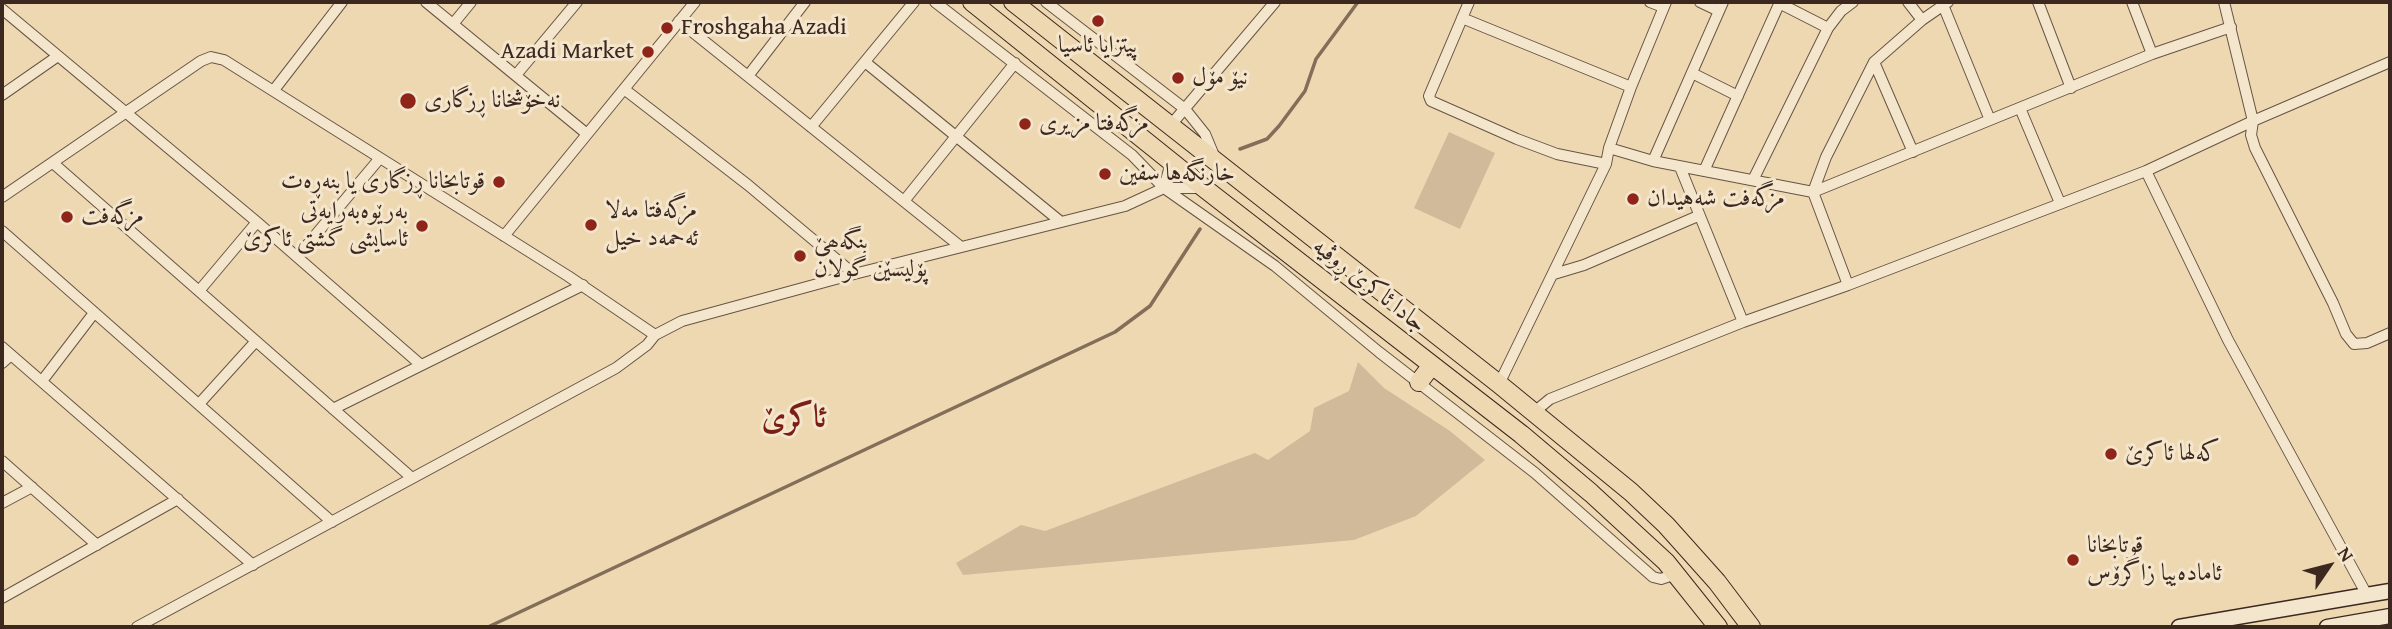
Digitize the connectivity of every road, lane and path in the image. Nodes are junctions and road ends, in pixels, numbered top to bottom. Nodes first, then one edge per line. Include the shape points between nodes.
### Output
1 (342, 2) edge
2 (426, 2) edge
3 (471, 2) edge
4 (577, 2) edge
5 (695, 2) edge
6 (806, 2) edge
7 (914, 2) edge
8 (935, 2) edge
9 (972, 2) edge
10 (1013, 2) edge
11 (1046, 2) edge
12 (1275, 2) edge
13 (1469, 2) edge
14 (1650, 2) edge
15 (1700, 2) edge
16 (1853, 2) edge
17 (1908, 2) edge
18 (2038, 2) edge
19 (2132, 2) edge
20 (2224, 2) edge
21 (1779, 3) edge
22 (1945, 3) edge
23 (1664, 4) edge
24 (1721, 6) edge
25 (2, 9) edge
26 (1462, 18) junction
27 (1922, 20) junction
28 (679, 21) junction
29 (453, 24) junction
30 (2231, 27) junction
31 (1828, 28) junction
32 (2152, 54) junction
33 (58, 56) junction
34 (865, 62) junction
35 (1015, 62) junction
36 (1874, 62) junction
37 (2390, 62) edge
38 (1692, 73) junction
39 (516, 75) junction
40 (748, 76) junction
41 (1631, 87) junction
42 (2071, 88) junction
43 (624, 89) junction
44 (274, 90) junction
45 (2, 96) edge
46 (1738, 96) junction
47 (2021, 108) junction
48 (1185, 109) junction
49 (125, 114) junction
50 (1990, 120) junction
51 (2253, 121) junction
52 (1170, 126) junction
53 (811, 127) junction
54 (587, 134) junction
55 (955, 135) junction
56 (1609, 148) junction
57 (1913, 152) junction
58 (380, 158) junction
59 (1654, 161) junction
60 (1171, 162) junction
61 (53, 163) junction
62 (1217, 163) junction
63 (1605, 164) junction
64 (1680, 167) junction
65 (1704, 171) junction
66 (2146, 171) junction
67 (1754, 180) junction
68 (1164, 188) junction
69 (1204, 188) junction
70 (1813, 192) junction
71 (2, 197) edge
72 (904, 201) junction
73 (2060, 203) junction
74 (1698, 216) junction
75 (257, 222) junction
76 (1061, 222) junction
77 (2, 232) edge
78 (504, 236) junction
79 (961, 247) junction
80 (297, 257) junction
81 (854, 274) junction
82 (1554, 274) junction
83 (583, 285) junction
84 (1848, 285) junction
85 (199, 291) junction
86 (94, 313) junction
87 (1743, 322) junction
88 (2390, 332) edge
89 (655, 335) junction
90 (256, 341) junction
91 (2, 347) edge
92 (11, 355) junction
93 (2, 363) edge
94 (421, 365) junction
95 (1432, 366) junction
96 (42, 381) junction
97 (1419, 382) junction
98 (1499, 384) junction
99 (198, 404) junction
100 (333, 409) junction
101 (1534, 413) junction
102 (2, 461) edge
103 (412, 478) junction
104 (32, 487) junction
105 (178, 499) junction
106 (2, 503) edge
107 (332, 522) junction
108 (97, 545) junction
109 (253, 565) junction
110 (1676, 574) junction
111 (2390, 591) edge
112 (2367, 595) junction
113 (2, 598) edge
114 (2390, 616) edge
115 (2237, 622) edge
116 (137, 627) edge
117 (1718, 627) edge
118 (1751, 627) edge
119 (2179, 627) edge
120 (2327, 627) edge

1 - 44 street
2 - 29 street
3 - 29 street
4 - 39 street
5 - 28 street
6 - 40 street
7 - 34 street
8 - 35 street
9 - 60 highway, جادا ئاکرێ ڕوڤیە
10 - 52 highway, جادا ئاکرێ ڕوڤیە
11 - 48 street
12 - 48 street
13 - 26 street
14 - 23 street
15 - 24 street
16 - 31 street
17 - 27 street
18 - 42 street
19 - 32 street
20 - 30 street
21 - 31 street
21 - 46 street
22 - 27 street
22 - 50 street
23 - 41 street
24 - 38 street
25 - 33 street
26 - 41 street
26 - 63 street via 1429,96 1431,101 1557,154
27 - 36 street
28 - 40 street
28 - 43 street
29 - 39 street
30 - 32 street
30 - 51 street
31 - 67 street
32 - 42 street
33 - 45 street
33 - 49 street
34 - 53 street
34 - 55 street
35 - 55 street
35 - 68 street via 1132,155
36 - 57 street
36 - 70 street
37 - 51 street
38 - 46 street
38 - 59 street
39 - 54 street
40 - 53 street
41 - 56 street
42 - 47 street
43 - 54 street
43 - 81 street
44 - 49 street via 211,57
44 - 58 street
46 - 65 street
47 - 50 street
47 - 73 street
48 - 52 street
48 - 62 street via 1205,134
49 - 61 street
49 - 75 street
50 - 57 street
51 - 66 street
51 - 88 street via 2255,148 2346,334 2354,344
52 - 62 highway, جادا ئاکرێ ڕوڤیە
53 - 72 street
54 - 78 street
55 - 72 street
55 - 76 street
56 - 59 street
56 - 63 street
57 - 70 street
58 - 78 street
58 - 80 street
59 - 64 street
60 - 68 street
60 - 69 highway, جادا ئاکرێ ڕوڤیە
61 - 71 street
61 - 85 street
62 - 98 highway, جادا ئاکرێ ڕوڤیە
63 - 82 street
64 - 65 street
64 - 74 street
65 - 67 street
66 - 73 street
66 - 112 street via 2228,340
67 - 70 street
68 - 69 street
68 - 76 street via 1125,205
68 - 97 street via 1275,266
69 - 95 highway, جادا ئاکرێ ڕوڤیە
70 - 84 street
72 - 79 street
73 - 84 street
74 - 82 street
74 - 87 street
75 - 80 street
75 - 85 street
76 - 79 street
77 - 86 street
78 - 83 street
79 - 81 street
80 - 94 street
81 - 89 street via 681,321
82 - 98 street
83 - 89 street
83 - 94 street
84 - 87 street
85 - 90 street
86 - 96 street
86 - 99 street
87 - 101 street via 1550,399
89 - 103 street via 616,368
90 - 99 street
90 - 100 street
91 - 92 street
92 - 93 street
92 - 96 street
94 - 100 street
95 - 97 highway
95 - 110 highway, جادا ئاکرێ ڕوڤیە via 1591,493
96 - 105 street
97 - 110 street via 1535,473 1653,577
98 - 101 highway, جادا ئاکرێ ڕوڤیە
99 - 107 street
100 - 103 street
101 - 118 highway, جادا ئاکرێ ڕوڤیە via 1666,525
102 - 104 street
103 - 107 street
104 - 106 street
104 - 108 street
105 - 108 street
105 - 109 street
107 - 109 street
108 - 113 street
109 - 116 street
110 - 117 highway, جادا ئاکرێ ڕوڤیە
111 - 112 street
112 - 115 street
114 - 120 street
115 - 119 street

